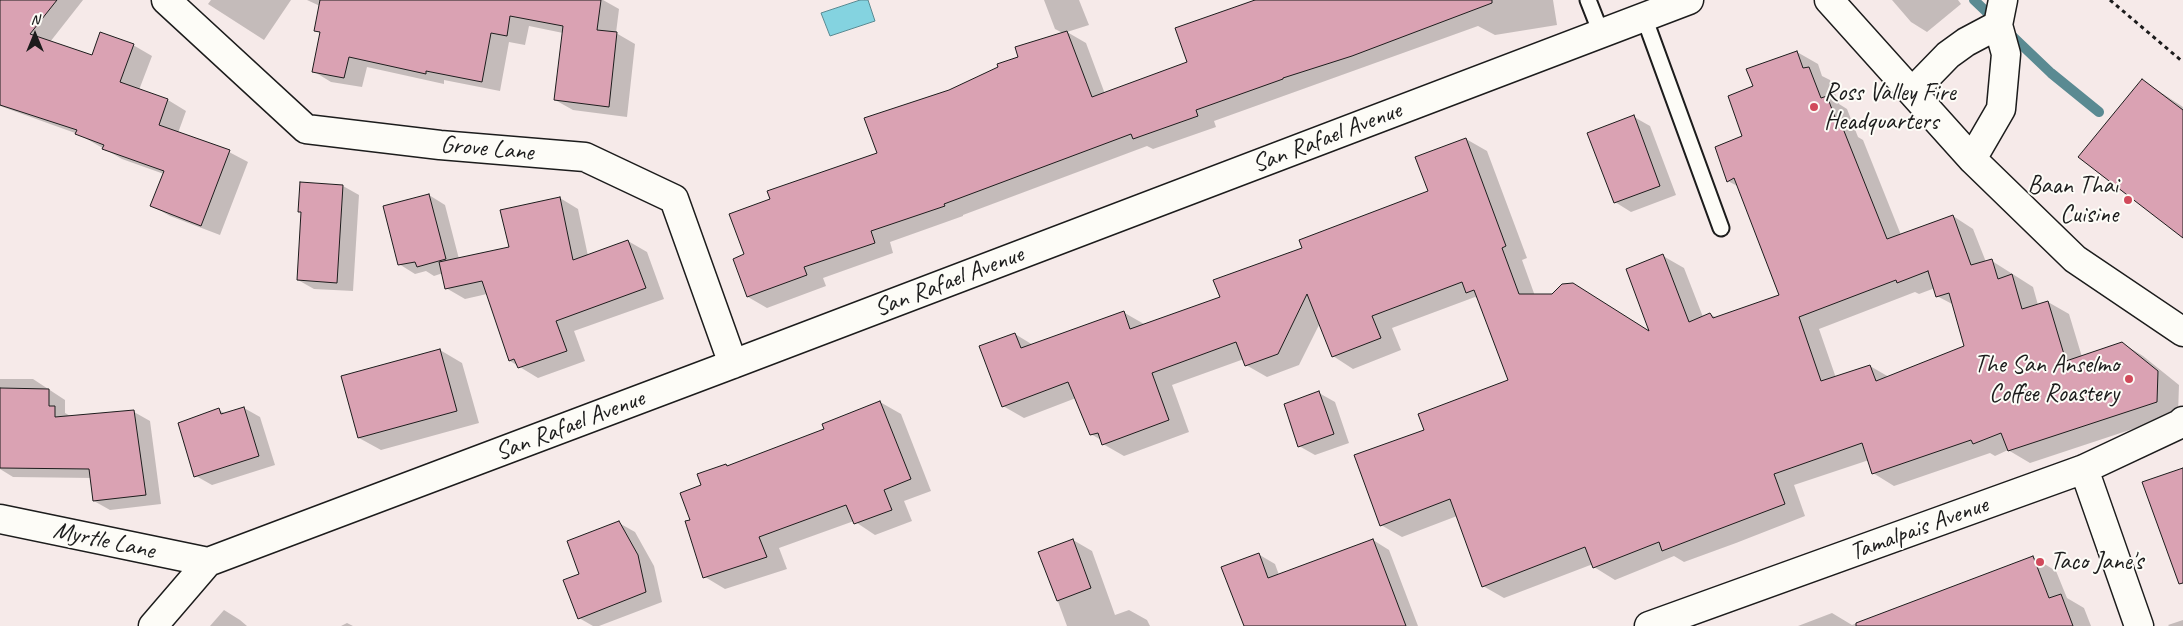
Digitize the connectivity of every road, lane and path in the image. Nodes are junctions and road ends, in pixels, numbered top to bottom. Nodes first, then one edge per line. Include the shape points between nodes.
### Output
1 (166, 0) edge
2 (1588, 0) edge
3 (1689, 0) edge
4 (1829, 0) edge
5 (2110, 0) edge
6 (2000, 13) edge
7 (1644, 17) junction
8 (1601, 34) junction
9 (2183, 62) edge
10 (1912, 92) junction
11 (1972, 159) junction
12 (1721, 228) dead end
13 (2183, 332) edge
14 (733, 364) junction
15 (2183, 421) edge
16 (2084, 469) junction
17 (0, 519) edge
18 (208, 562) junction
19 (153, 626) edge
20 (1649, 626) edge
21 (2139, 626) edge

1 - 14 street, Grove Lane via 306,129 440,145 585,157 674,199
2 - 8 lane
3 - 7 street, San Rafael Avenue
4 - 10 street
5 - 9 path
6 - 10 street via 1948,55
6 - 11 street via 2006,54 2001,109
7 - 8 street, San Rafael Avenue
7 - 12 lane
8 - 14 street, San Rafael Avenue
10 - 11 street
11 - 13 street via 2075,259
14 - 18 street, San Rafael Avenue
15 - 16 street, Tamalpais Avenue
16 - 20 street, Tamalpais Avenue
16 - 21 street
17 - 18 street, Myrtle Lane
18 - 19 street

